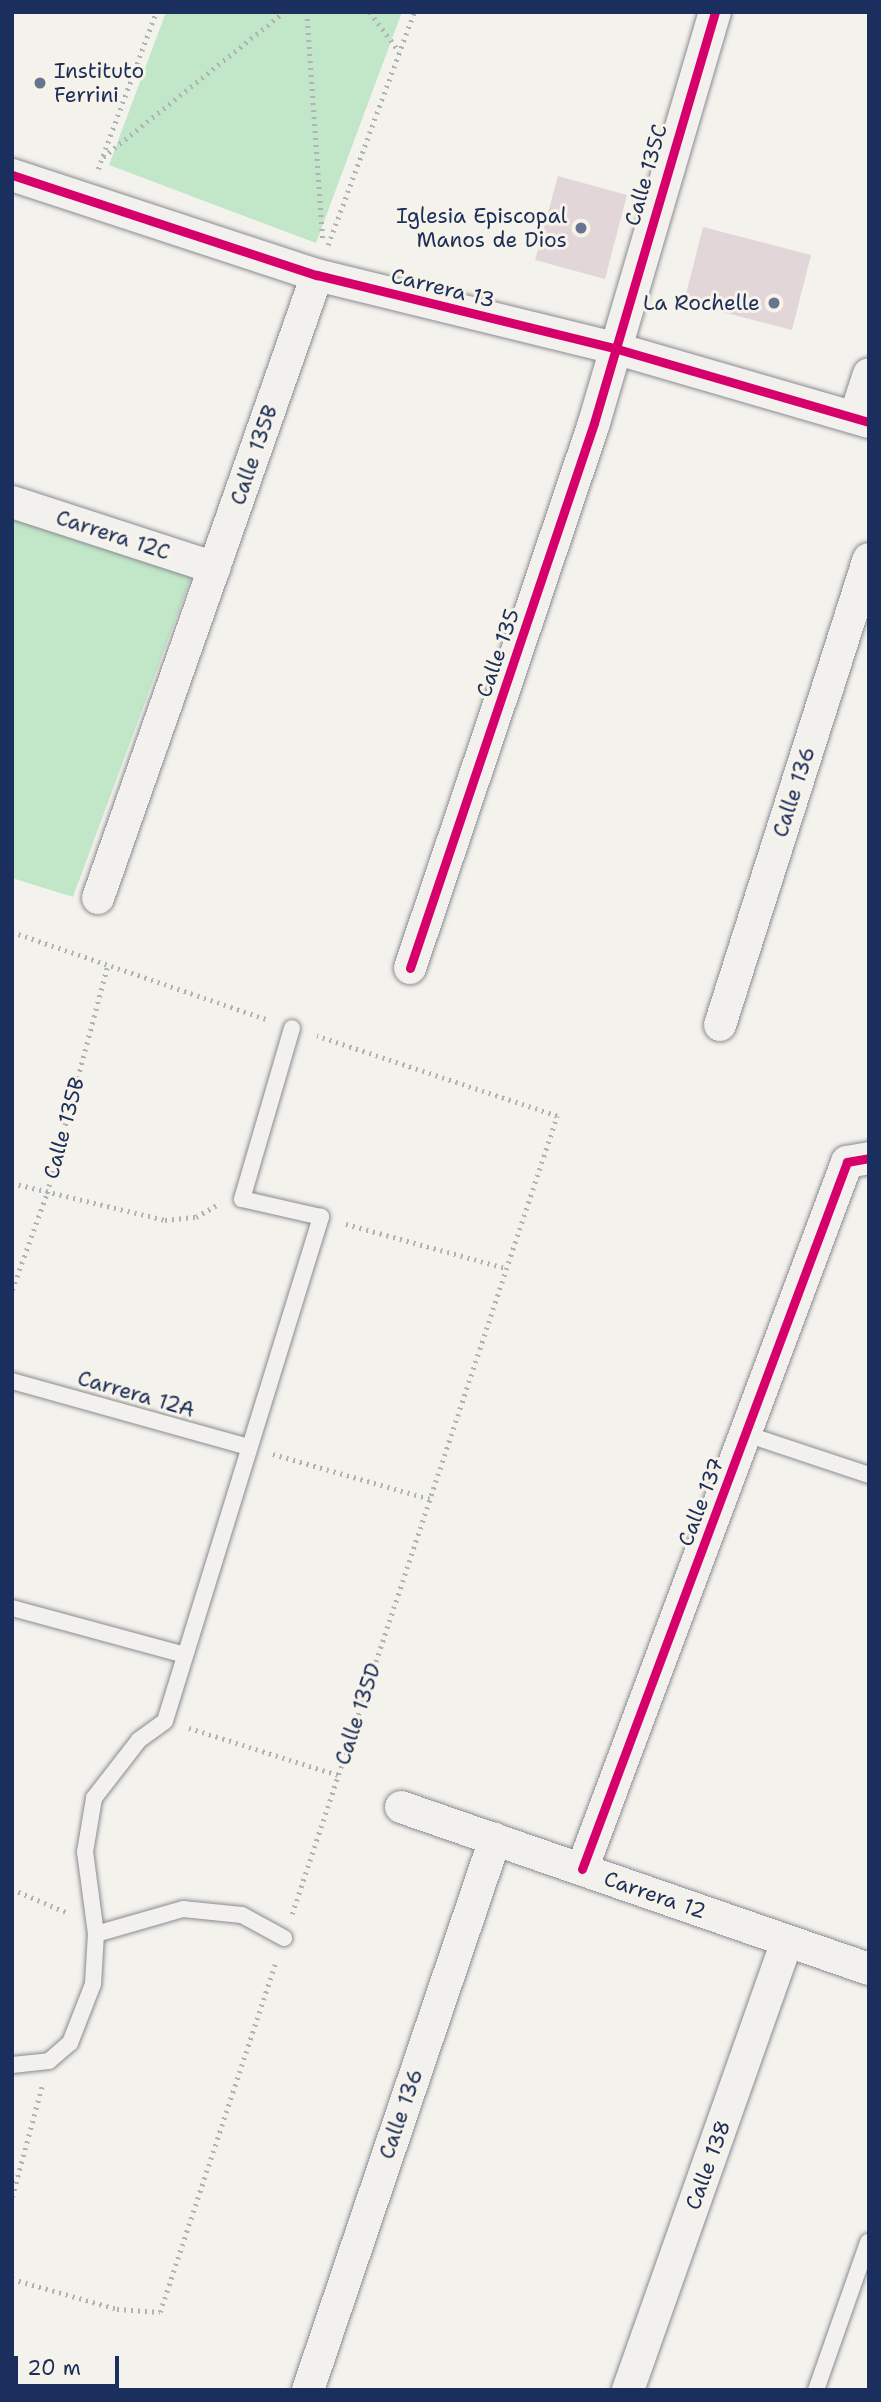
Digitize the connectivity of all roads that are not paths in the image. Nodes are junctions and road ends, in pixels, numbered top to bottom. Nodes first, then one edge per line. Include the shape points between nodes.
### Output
1 (715, 12) edge
2 (12, 175) edge
3 (320, 266) junction
4 (614, 348) junction
5 (869, 374) edge
6 (862, 419) edge
7 (12, 502) edge
8 (869, 559) edge
9 (215, 568) junction
10 (98, 898) dead end
11 (410, 968) dead end
12 (720, 1025) dead end
13 (292, 1028) dead end
14 (865, 1156) edge
15 (12, 1381) edge
16 (746, 1434) junction
17 (249, 1447) junction
18 (869, 1475) edge
19 (12, 1608) edge
20 (185, 1655) junction
21 (401, 1807) dead end
22 (495, 1839) junction
23 (582, 1869) junction
24 (96, 1934) junction
25 (284, 1938) road end
26 (787, 1941) junction
27 (869, 1969) edge
28 (12, 2066) edge
29 (868, 2242) edge
30 (308, 2390) edge
31 (628, 2390) edge
32 (816, 2390) edge

1 - 4 street, Calle 135C
2 - 3 street, Carrera 13 via 87,201
3 - 4 street, Carrera 13
3 - 9 street, Calle 135B
4 - 6 street, Carrera 13
4 - 11 street, Calle 135
5 - 6 street
7 - 9 street, Carrera 12C
8 - 12 street, Calle 136
9 - 10 street, Calle 135B
13 - 17 lane via 242,1199 321,1217
14 - 16 street, Calle 137 via 847,1162
15 - 17 lane, Carrera 12A
16 - 18 lane
16 - 23 street, Calle 137
17 - 20 lane
19 - 20 lane
20 - 24 lane via 164,1721 139,1740 94,1798 85,1852
21 - 22 street, Carrera 12
22 - 23 street, Carrera 12
22 - 30 street, Calle 136
23 - 26 street, Carrera 12
24 - 25 lane via 183,1909 242,1915
24 - 28 lane via 93,1984 70,2043 49,2061
26 - 27 street, Carrera 12
26 - 31 street, Calle 138
29 - 32 lane

